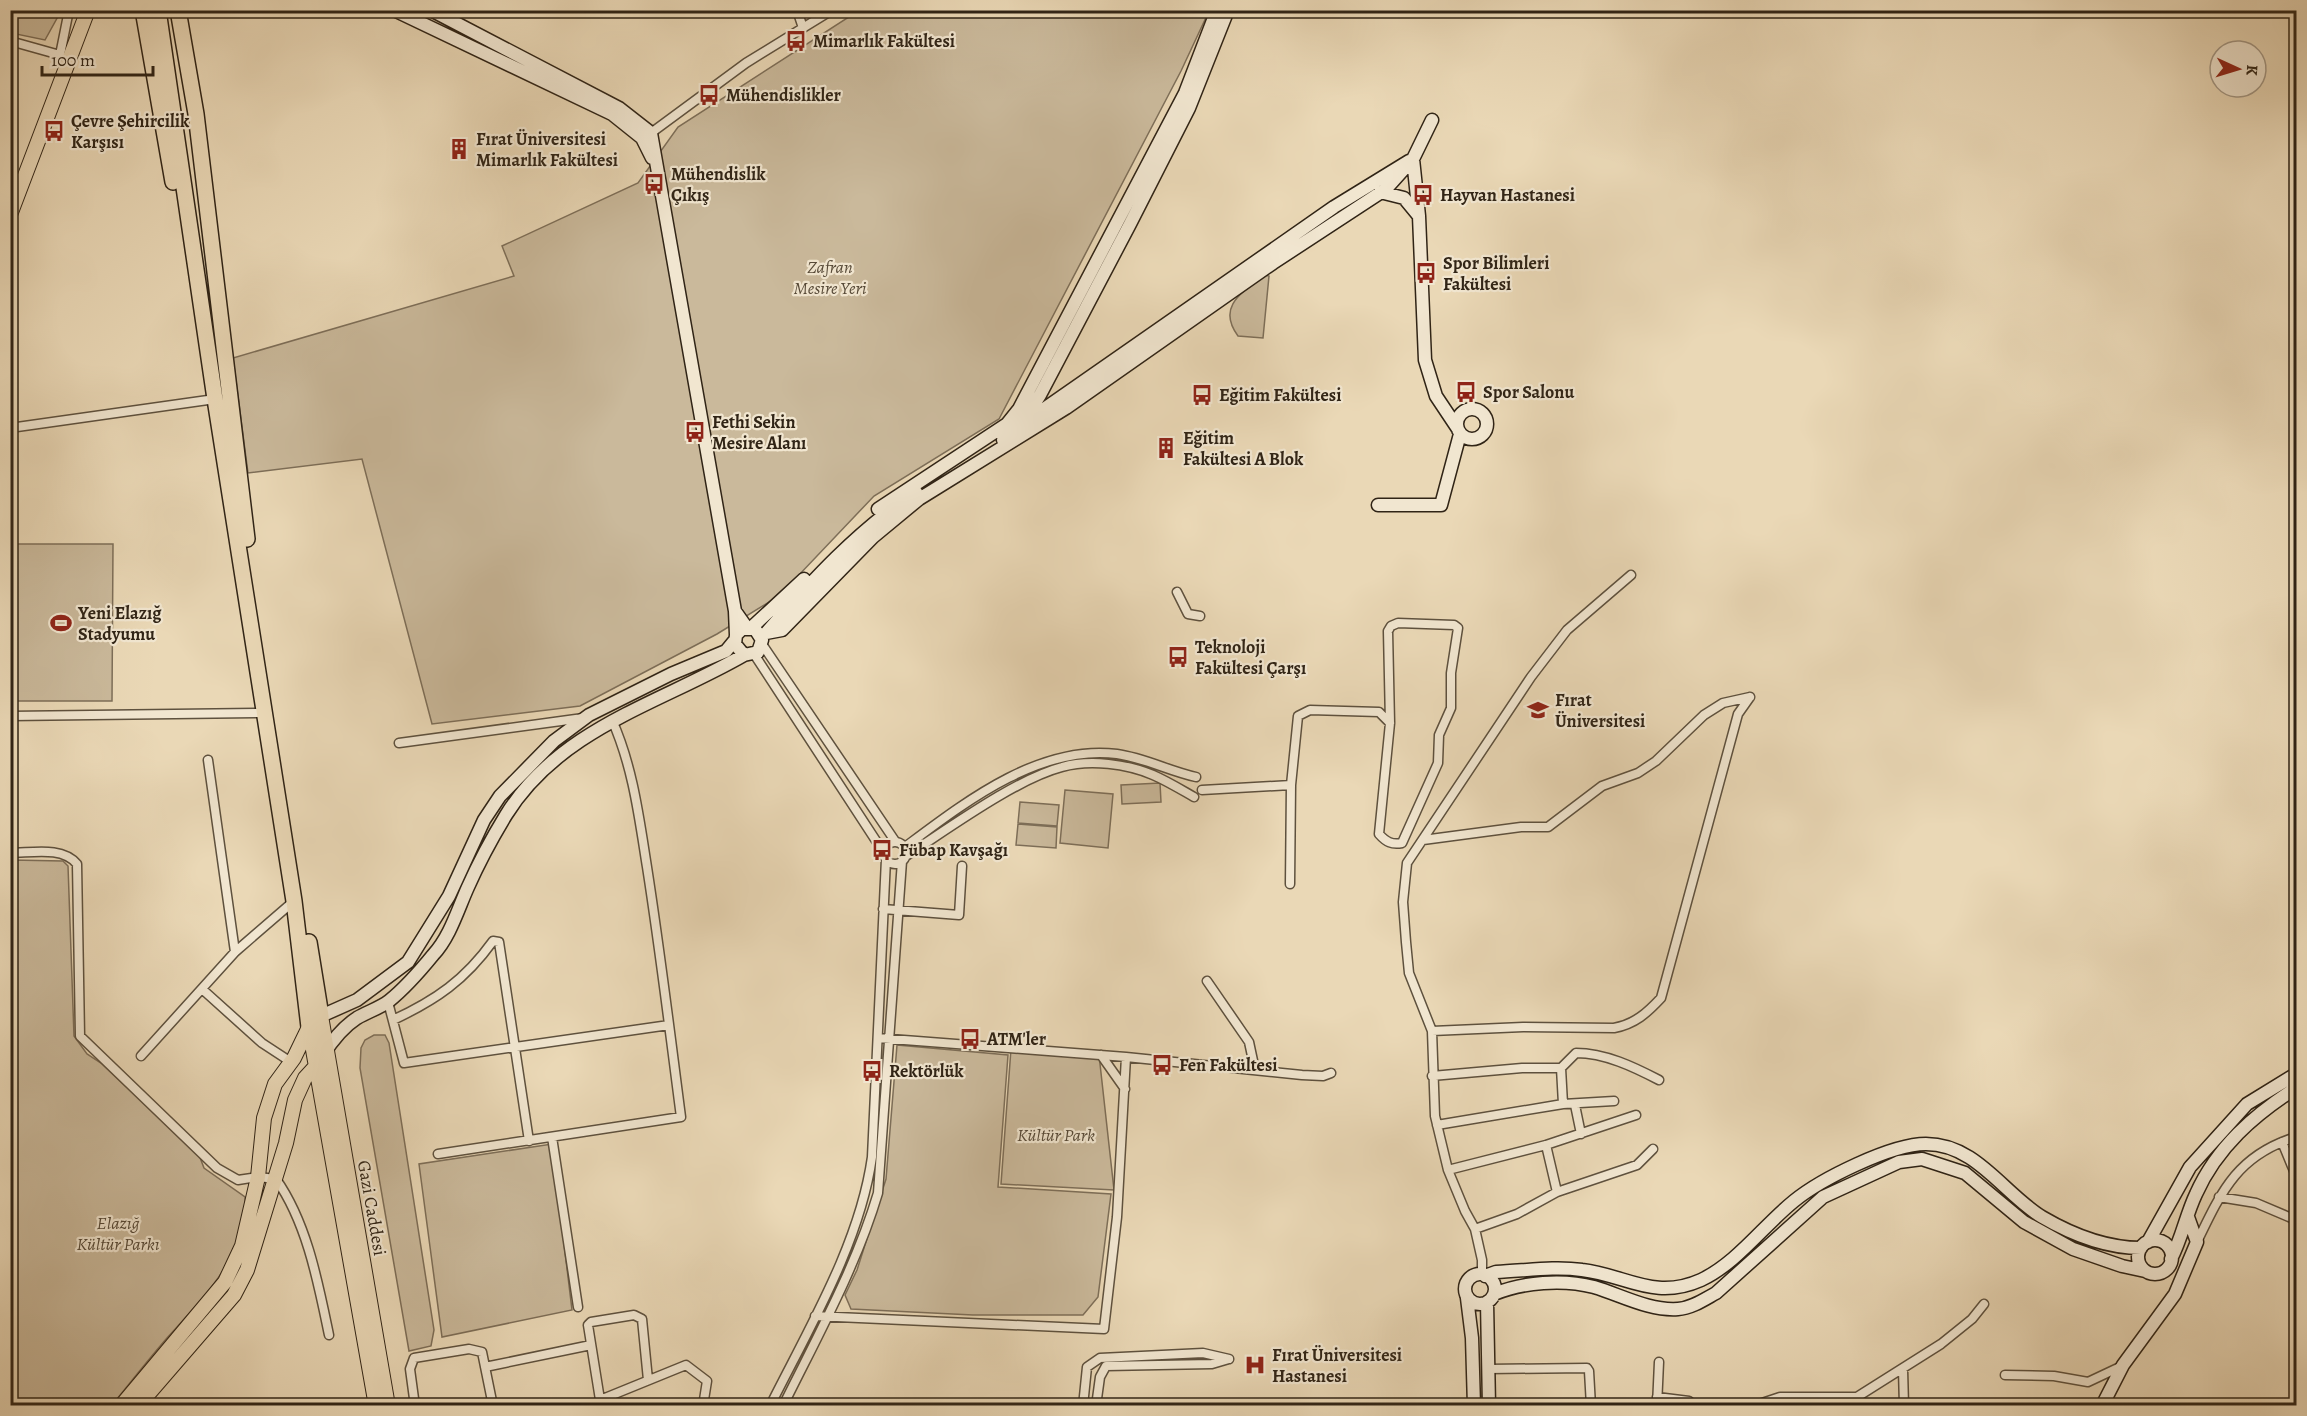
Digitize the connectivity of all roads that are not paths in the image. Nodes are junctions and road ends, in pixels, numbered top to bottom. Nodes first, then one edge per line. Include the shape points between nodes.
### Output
1 (69, 10) edge
2 (79, 10) edge
3 (88, 10) edge
4 (143, 10) edge
5 (158, 10) edge
6 (167, 10) edge
7 (394, 10) edge
8 (431, 10) edge
9 (797, 10) edge
10 (832, 10) edge
11 (1217, 10) edge
12 (1228, 10) edge
13 (179, 16) edge
14 (803, 28) junction
15 (10, 41) edge
16 (60, 55) junction
17 (1432, 120) dead end
18 (651, 133) junction
19 (1413, 159) junction
20 (660, 172) junction
21 (11, 188) edge
22 (1380, 192) junction
23 (10, 214) edge
24 (1419, 216) junction
25 (1264, 264) junction
26 (229, 392) junction
27 (215, 399) junction
28 (1020, 426) junction
29 (10, 428) edge
30 (1377, 505) dead end
31 (1631, 575) dead end
32 (1177, 592) dead end
33 (1200, 616) dead end
34 (742, 633) junction
35 (763, 639) junction
36 (749, 654) junction
37 (264, 713) junction
38 (10, 716) edge
39 (585, 718) junction
40 (612, 720) junction
41 (1390, 723) junction
42 (399, 743) dead end
43 (208, 760) dead end
44 (1196, 777) dead end
45 (1291, 785) junction
46 (1202, 790) dead end
47 (1194, 797) dead end
48 (1424, 840) junction
49 (895, 841) junction
50 (10, 853) edge
51 (904, 855) junction
52 (885, 856) junction
53 (962, 866) dead end
54 (1290, 884) dead end
55 (294, 901) junction
56 (883, 909) junction
57 (901, 910) junction
58 (235, 952) junction
59 (1207, 981) dead end
60 (202, 988) junction
61 (388, 1002) junction
62 (393, 1020) junction
63 (315, 1022) junction
64 (669, 1025) junction
65 (1432, 1031) junction
66 (878, 1038) junction
67 (890, 1039) junction
68 (514, 1047) junction
69 (326, 1050) junction
70 (1101, 1055) junction
71 (141, 1056) dead end
72 (1126, 1057) junction
73 (291, 1062) junction
74 (316, 1066) junction
75 (1561, 1068) junction
76 (1255, 1070) junction
77 (1331, 1073) dead end
78 (2296, 1074) edge
79 (1432, 1076) junction
80 (1659, 1080) dead end
81 (2296, 1088) edge
82 (1125, 1089) junction
83 (1614, 1101) dead end
84 (1563, 1104) junction
85 (1575, 1105) junction
86 (1636, 1115) dead end
87 (1437, 1125) junction
88 (1581, 1134) junction
89 (552, 1137) junction
90 (2296, 1137) edge
91 (529, 1141) junction
92 (2282, 1142) junction
93 (1546, 1145) junction
94 (1653, 1149) dead end
95 (438, 1154) dead end
96 (1448, 1170) junction
97 (2296, 1171) edge
98 (258, 1177) junction
99 (276, 1179) junction
100 (1557, 1192) junction
101 (2219, 1197) junction
102 (2188, 1217) junction
103 (2296, 1220) edge
104 (1475, 1229) junction
105 (2198, 1242) junction
106 (2144, 1245) junction
107 (2171, 1259) junction
108 (2145, 1271) junction
109 (1484, 1275) junction
110 (1467, 1298) junction
111 (1490, 1298) junction
112 (1984, 1304) dead end
113 (578, 1307) dead end
114 (814, 1316) junction
115 (828, 1317) junction
116 (329, 1335) dead end
117 (591, 1345) junction
118 (1105, 1362) junction
119 (1659, 1362) dead end
120 (2122, 1365) junction
121 (485, 1367) junction
122 (1488, 1369) junction
123 (1903, 1369) junction
124 (2005, 1376) dead end
125 (648, 1380) junction
126 (1857, 1397) junction
127 (1657, 1401) edge
128 (1689, 1401) dead end
129 (600, 1403) edge
130 (121, 1406) edge
131 (138, 1406) edge
132 (376, 1406) edge
133 (388, 1406) edge
134 (415, 1406) edge
135 (493, 1406) edge
136 (703, 1406) edge
137 (770, 1406) edge
138 (783, 1406) edge
139 (1083, 1406) edge
140 (1096, 1406) edge
141 (1474, 1406) edge
142 (1490, 1406) edge
143 (1591, 1406) edge
144 (1753, 1406) edge
145 (1865, 1406) edge
146 (1904, 1406) edge
147 (2102, 1406) edge

1 - 16 street
2 - 16 main road
3 - 23 main road
4 - 27 highway
5 - 27 highway
6 - 26 highway
7 - 20 main road via 612,114 642,138
8 - 18 main road via 619,108
9 - 14 street
10 - 14 street
11 - 34 main road via 1185,93 1055,345 1013,417 881,506
12 - 28 main road via 1189,108 1040,395
13 - 26 highway via 196,114
14 - 18 street via 746,63
15 - 16 street
16 - 21 main road
17 - 19 main road
18 - 20 main road
19 - 22 main road
19 - 24 main road
19 - 25 main road via 1334,207
20 - 34 main road via 735,611
22 - 24 main road via 1404,198
22 - 25 main road
24 - 30 main road via 1425,360 1436,396 1459,432 1441,505
25 - 28 main road
25 - 35 main road via 1066,408 919,499 873,537 782,630
26 - 63 highway
27 - 29 street
27 - 37 highway
28 - 35 main road via 1011,436 867,526 826,565
31 - 48 street via 1567,630 1531,677
32 - 33 street via 1188,614
34 - 35 main road via 758,632
34 - 36 main road via 737,649
34 - 39 main road via 726,651 650,683
35 - 36 main road
35 - 49 street
36 - 40 main road
36 - 52 street
37 - 38 street
37 - 55 highway
39 - 42 street
39 - 63 main road via 554,741 500,796 484,820 435,921 408,962 357,1000
40 - 61 main road via 569,748 522,793 488,845 442,944
40 - 64 street via 635,793
41 - 41 street via 1379,834 1395,845 1402,843 1438,763 1438,735 1451,708 1451,673 1458,628 1454,625 1391,626
41 - 45 street via 1379,712 1302,713 1296,727
43 - 58 street
44 - 51 street via 1125,755 1066,755 1008,779 942,820
45 - 46 street
45 - 54 street
47 - 51 street via 1152,774 1126,767 1064,766 1016,788
48 - 65 street via 1407,863 1403,902 1410,973
48 - 65 street via 1548,826 1602,786 1638,773 1656,761 1704,715 1723,703 1750,697 1738,714 1661,998 1648,1012 1629,1025 1614,1028
49 - 51 street
49 - 52 street via 886,846
50 - 98 street via 62,853 77,864 80,1036 217,1168 238,1180
51 - 52 street via 895,864
51 - 57 street
52 - 56 street
53 - 57 street via 959,915
55 - 58 street
55 - 63 highway
56 - 57 street
56 - 66 street
57 - 67 street
58 - 60 street
59 - 76 street via 1249,1042
60 - 71 street
60 - 73 street via 262,1043
61 - 62 street
61 - 69 main road via 355,1019
62 - 68 street via 404,1063
62 - 68 street via 429,1003 461,980 495,940 500,944
63 - 69 main road, Gazi Caddesi
63 - 73 main road
63 - 74 main road, Gazi Caddesi
64 - 68 street
64 - 89 street via 681,1117
65 - 79 street
66 - 67 street
66 - 114 street via 867,1190 855,1228
67 - 70 street
67 - 115 street via 878,1193 870,1221
68 - 91 street
69 - 74 main road
69 - 133 main road, Gazi Caddesi
70 - 72 street
70 - 82 street
72 - 76 street
72 - 82 street
73 - 98 main road via 275,1084 264,1118
74 - 99 main road via 305,1078 295,1100
74 - 132 main road, Gazi Caddesi
75 - 79 street
75 - 80 street via 1576,1053 1584,1053 1628,1064
75 - 84 street
76 - 77 street via 1323,1076
78 - 106 main road via 2247,1104 2190,1167
79 - 87 street
81 - 102 main road via 2243,1127 2209,1167
82 - 115 street via 1117,1216 1104,1329
83 - 85 street
84 - 85 street
84 - 87 street
85 - 88 street
86 - 88 street
87 - 96 street
88 - 93 street
89 - 91 street
89 - 113 street
90 - 92 street
91 - 95 street
92 - 97 street
92 - 101 street via 2242,1166
93 - 96 street
93 - 100 street
94 - 100 street via 1637,1165
96 - 104 street
98 - 99 street
98 - 130 main road via 242,1246 225,1282
99 - 116 street via 293,1203
99 - 131 main road via 248,1270 234,1295
100 - 104 street via 1517,1214
101 - 103 street via 2256,1203
101 - 105 street
102 - 105 main road
102 - 107 main road
104 - 109 street
105 - 120 main road via 2175,1294
106 - 107 main road via 2158,1241 2166,1245
106 - 108 main road via 2138,1257
106 - 109 main road via 2102,1243 2051,1221 1960,1151 1926,1144 1888,1151 1830,1179 1795,1200 1726,1263 1701,1280 1676,1288 1654,1289 1564,1268
107 - 108 main road via 2168,1268 2159,1273
108 - 111 main road via 2073,1249 2024,1222 1965,1173 1922,1159 1899,1162 1824,1197 1716,1293 1680,1309 1663,1308 1570,1282 1523,1286
109 - 110 main road via 1473,1276 1467,1282
109 - 111 main road via 1492,1281
110 - 111 main road via 1474,1303
110 - 141 main road
111 - 122 main road
112 - 123 street via 1972,1319
114 - 115 street
114 - 137 street
115 - 138 street
117 - 121 street
117 - 125 street via 591,1322 641,1317 645,1323
117 - 129 street
118 - 118 street via 1212,1364 1229,1359 1203,1353
118 - 139 street via 1087,1367
118 - 140 street
119 - 127 street
120 - 124 street via 2088,1382 2054,1376
120 - 147 main road
121 - 134 street via 482,1352 477,1350 414,1358 410,1369
121 - 135 street
122 - 142 main road
122 - 143 street via 1587,1368
123 - 126 street
123 - 146 street
125 - 129 street
125 - 136 street via 689,1365 707,1381
126 - 144 street via 1780,1397
126 - 145 street
127 - 128 street

